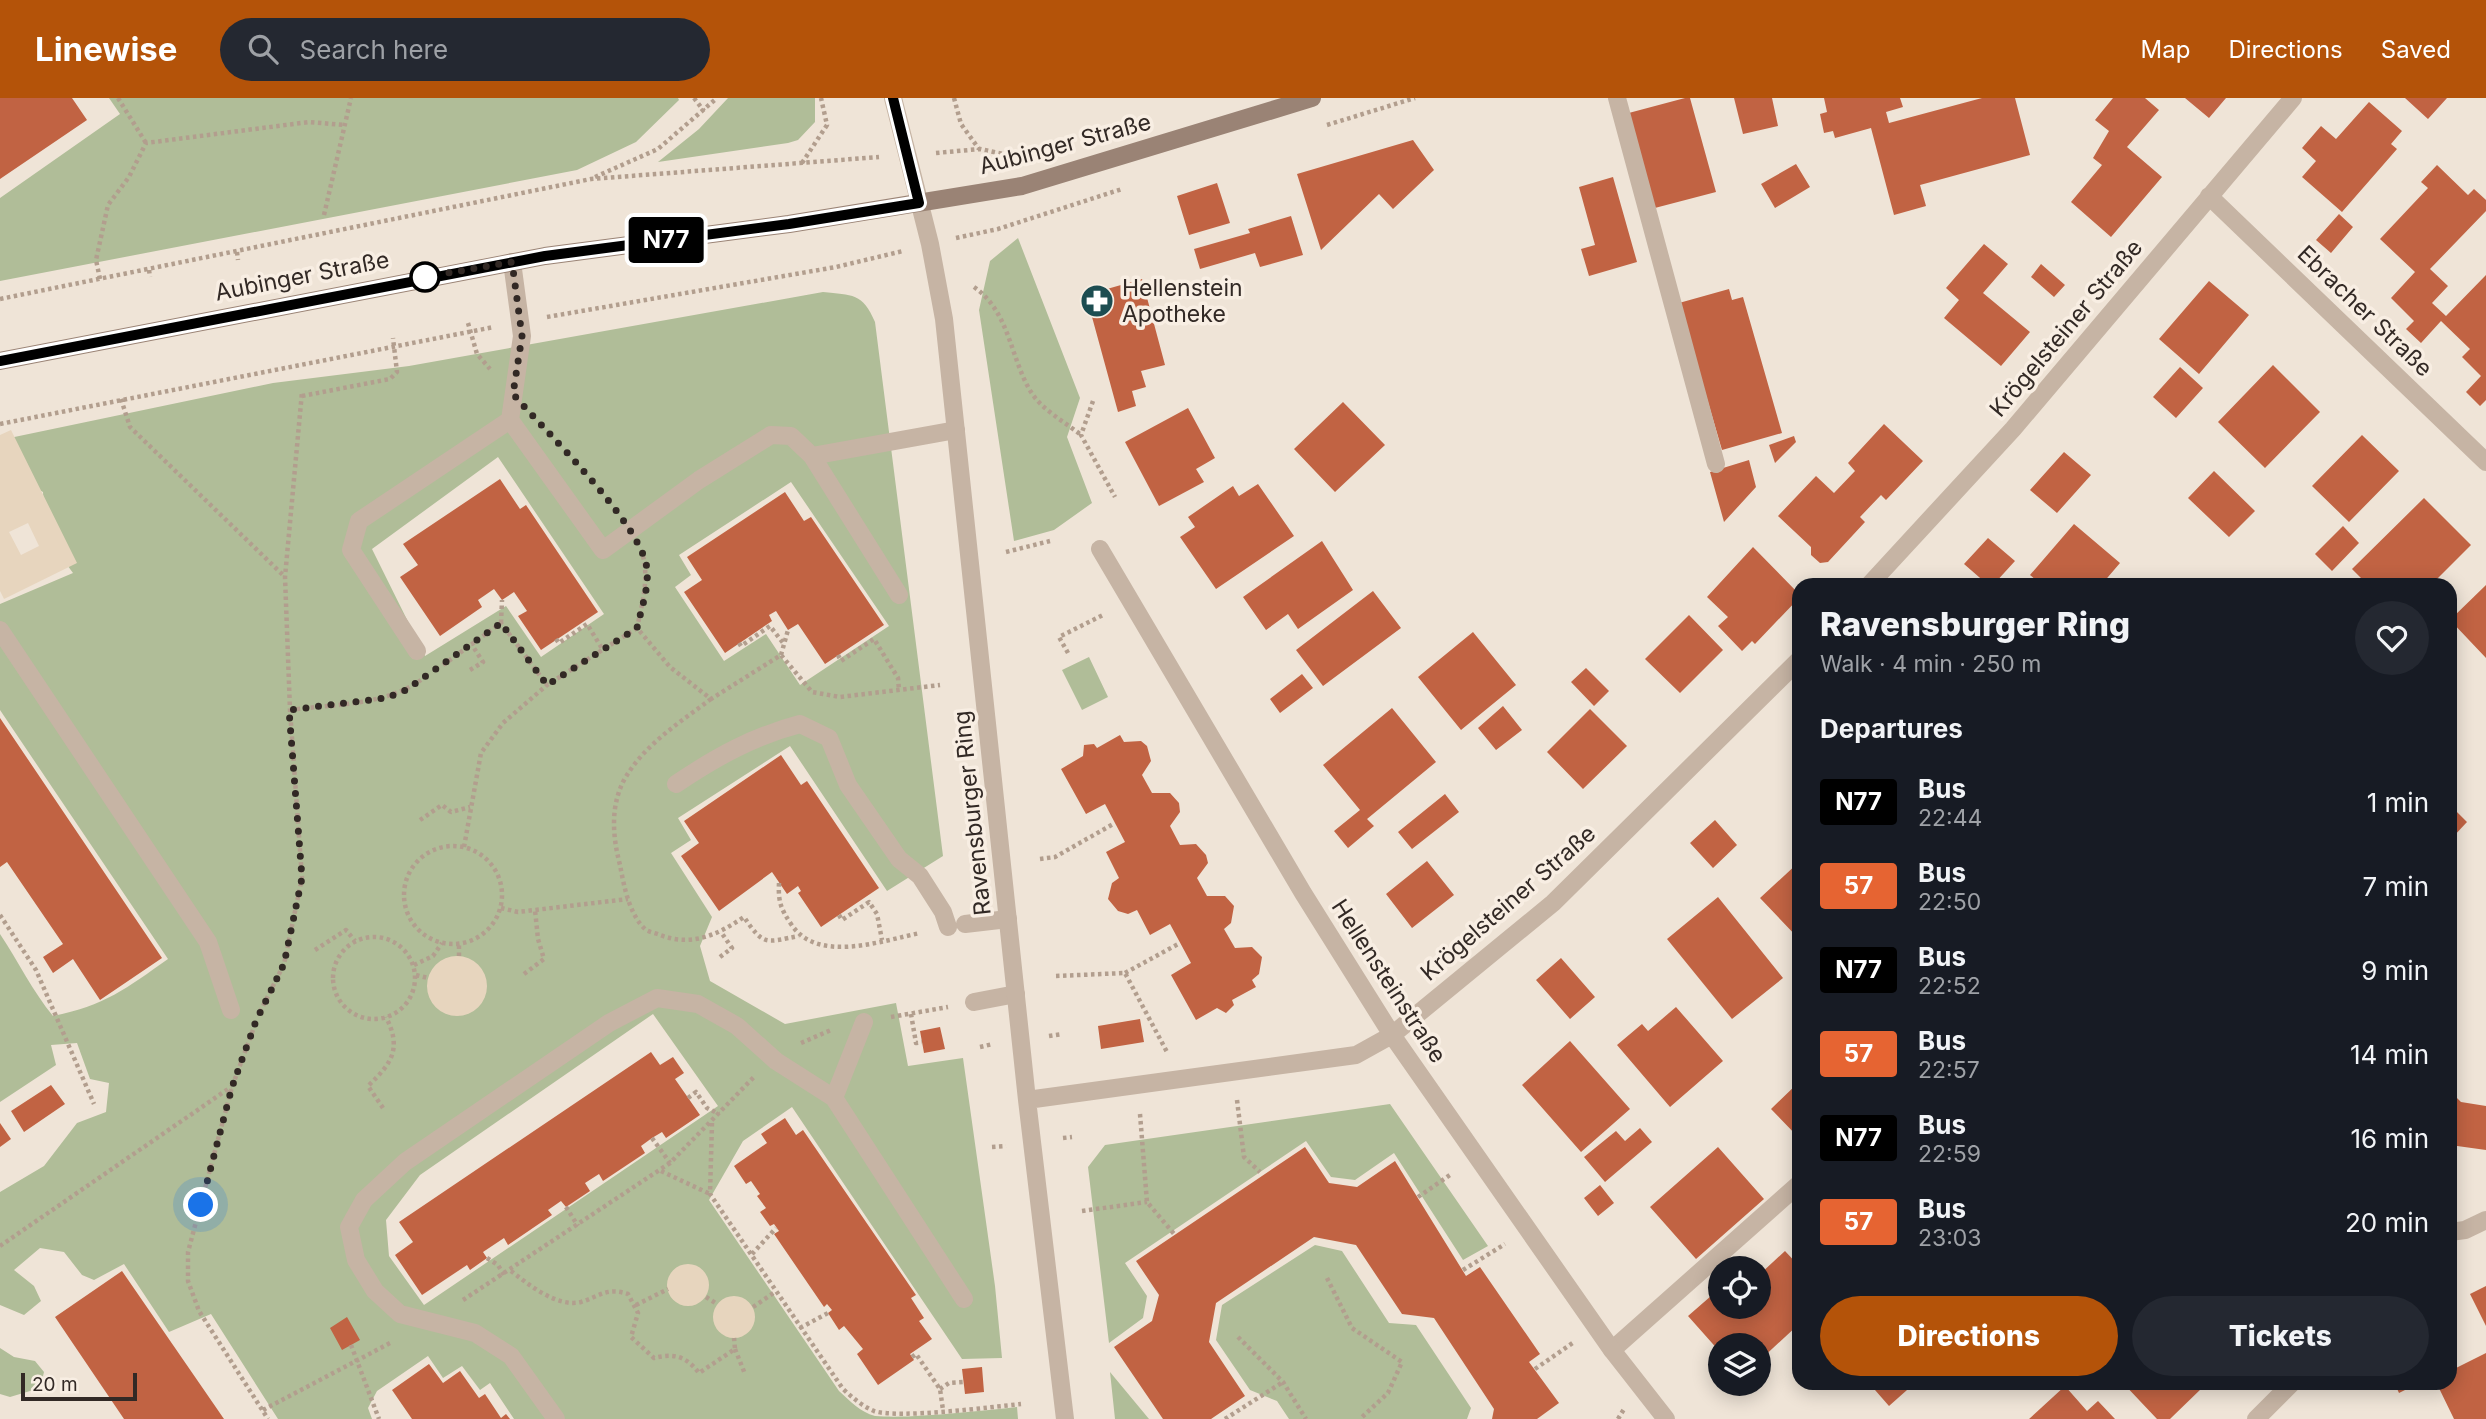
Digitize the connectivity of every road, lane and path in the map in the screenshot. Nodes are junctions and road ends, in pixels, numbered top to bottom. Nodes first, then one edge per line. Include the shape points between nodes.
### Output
1 (118, 98) edge
2 (351, 98) edge
3 (694, 98) edge
4 (716, 98) edge
5 (821, 98) edge
6 (893, 98) edge
7 (954, 98) edge
8 (1312, 98) edge
9 (1617, 98) edge
10 (2293, 98) edge
11 (704, 111) junction
12 (344, 125) junction
13 (146, 143) junction
14 (980, 149) junction
15 (907, 155) junction
16 (1012, 156) dead end
17 (802, 163) junction
18 (591, 179) junction
19 (2209, 196) junction
20 (919, 203) junction
21 (324, 215) dead end
22 (237, 252) junction
23 (239, 260) dead end
24 (512, 262) junction
25 (149, 270) junction
26 (150, 277) dead end
27 (100, 279) junction
28 (974, 287) dead end
29 (0, 299) edge
30 (468, 323) dead end
31 (393, 338) dead end
32 (0, 361) edge
33 (513, 394) junction
34 (121, 399) dead end
35 (1093, 401) dead end
36 (510, 420) junction
37 (956, 430) junction
38 (1081, 435) junction
39 (812, 456) junction
40 (2486, 462) edge
41 (1716, 464) dead end
42 (1115, 497) dead end
43 (632, 532) junction
44 (1050, 541) dead end
45 (1100, 549) dead end
46 (1006, 552) dead end
47 (285, 577) junction
48 (1876, 578) edge
49 (899, 595) dead end
50 (502, 600) dead end
51 (1131, 601) junction
52 (501, 623) junction
53 (637, 628) junction
54 (0, 630) edge
55 (788, 630) dead end
56 (556, 639) dead end
57 (739, 643) dead end
58 (784, 644) junction
59 (472, 645) junction
60 (603, 650) junction
61 (417, 652) dead end
62 (1068, 653) dead end
63 (781, 655) junction
64 (838, 655) dead end
65 (1792, 667) edge
66 (437, 669) dead end
67 (470, 670) dead end
68 (427, 676) dead end
69 (547, 685) junction
70 (940, 685) dead end
71 (899, 690) junction
72 (711, 699) junction
73 (289, 710) junction
74 (676, 784) dead end
75 (470, 807) junction
76 (420, 820) dead end
77 (1115, 823) dead end
78 (464, 847) junction
79 (1040, 859) dead end
80 (779, 883) dead end
81 (628, 899) junction
82 (500, 908) junction
83 (535, 910) junction
84 (0, 915) edge
85 (839, 915) dead end
86 (1008, 919) junction
87 (928, 931) dead end
88 (721, 932) junction
89 (799, 936) junction
90 (882, 940) junction
91 (355, 942) junction
92 (442, 943) junction
93 (1180, 943) dead end
94 (459, 944) junction
95 (314, 950) dead end
96 (459, 956) dead end
97 (720, 957) dead end
98 (414, 965) junction
99 (1125, 973) junction
100 (524, 974) dead end
101 (416, 975) junction
102 (1056, 976) dead end
103 (428, 978) dead end
104 (1016, 995) junction
105 (974, 1002) dead end
106 (231, 1010) dead end
107 (911, 1014) dead end
108 (386, 1017) junction
109 (864, 1022) dead end
110 (1392, 1035) junction
111 (922, 1042) dead end
112 (776, 1061) junction
113 (1233, 1071) junction
114 (1171, 1080) junction
115 (232, 1087) junction
116 (688, 1098) dead end
117 (834, 1098) junction
118 (1027, 1100) junction
119 (94, 1104) dead end
120 (383, 1108) dead end
121 (719, 1114) junction
122 (712, 1122) junction
123 (1142, 1128) dead end
124 (1072, 1137) dead end
125 (652, 1138) dead end
126 (1063, 1138) dead end
127 (670, 1163) junction
128 (660, 1170) junction
129 (1260, 1171) dead end
130 (1450, 1175) dead end
131 (1792, 1190) edge
132 (710, 1194) junction
133 (1418, 1197) dead end
134 (1147, 1202) junction
135 (566, 1207) dead end
136 (1082, 1211) dead end
137 (2486, 1220) edge
138 (578, 1226) junction
139 (776, 1228) dead end
140 (1526, 1230) junction
141 (2457, 1231) edge
142 (1175, 1235) dead end
143 (0, 1246) edge
144 (752, 1254) junction
145 (487, 1258) dead end
146 (510, 1270) junction
147 (1463, 1270) dead end
148 (504, 1275) junction
149 (1326, 1278) dead end
150 (667, 1289) dead end
151 (775, 1292) junction
152 (706, 1297) dead end
153 (964, 1298) dead end
154 (717, 1304) dead end
155 (636, 1305) junction
156 (753, 1307) dead end
157 (828, 1313) dead end
158 (428, 1321) junction
159 (1596, 1327) junction
160 (800, 1328) junction
161 (1238, 1337) dead end
162 (734, 1338) dead end
163 (351, 1345) dead end
164 (735, 1349) junction
165 (1612, 1350) junction
166 (912, 1357) dead end
167 (359, 1362) junction
168 (1535, 1370) dead end
169 (745, 1374) dead end
170 (964, 1382) dead end
171 (1283, 1382) junction
172 (940, 1389) junction
173 (2285, 1390) edge
174 (1021, 1404) dead end
175 (263, 1410) junction
176 (943, 1410) junction
177 (268, 1419) edge
178 (380, 1419) edge
179 (556, 1419) edge
180 (1065, 1419) edge
181 (1224, 1419) edge
182 (1306, 1419) edge
183 (1360, 1419) edge
184 (1667, 1419) edge
185 (2256, 1419) edge

1 - 13 path
2 - 12 path
3 - 11 path
4 - 11 path
5 - 17 path via 827,125
6 - 15 street, Ravensburger Ring
7 - 14 path via 961,124
8 - 20 main road, Aubinger Straße via 1022,186
9 - 41 street
10 - 19 street, Krögelsteiner Straße
11 - 18 path via 658,149
12 - 13 path via 309,122
12 - 21 path
13 - 27 path via 129,177 107,205 96,260
14 - 15 path, Aubinger Straße
14 - 16 path, Aubinger Straße
15 - 17 path, Aubinger Straße
15 - 20 street, Ravensburger Ring
17 - 18 path, Aubinger Straße
18 - 22 path, Aubinger Straße
19 - 40 street, Ebracher Straße
19 - 48 street, Krögelsteiner Straße via 2013,429
20 - 24 main road, Aubinger Straße
20 - 37 street, Ravensburger Ring via 944,319
22 - 23 path
22 - 25 path, Aubinger Straße
24 - 32 main road, Aubinger Straße
24 - 33 street via 522,336
25 - 26 path
25 - 27 path, Aubinger Straße
27 - 29 path, Aubinger Straße
28 - 38 path via 1004,323 1035,399
30 - 33 path via 477,354
31 - 47 path via 397,372 390,379 302,394
33 - 36 street
34 - 47 path via 130,427
35 - 38 path
36 - 43 street via 603,550
36 - 61 street via 359,521 351,550
37 - 39 street
37 - 86 street, Ravensburger Ring
38 - 42 path
39 - 43 street via 791,436 771,435 699,480
39 - 49 street
43 - 53 path via 647,570
44 - 46 path
45 - 51 street, Hellensteinstraße
47 - 73 path
50 - 52 path
51 - 62 path via 1059,637
51 - 110 street, Hellensteinstraße
52 - 59 path
52 - 69 path
53 - 60 path
53 - 72 path via 670,667
54 - 106 street via 208,942
55 - 58 path
56 - 60 path via 559,643 587,624
57 - 58 path via 741,646 770,626
58 - 63 path
59 - 66 path
59 - 67 path via 483,662
60 - 69 path
63 - 71 path via 812,692 840,697
63 - 72 path
64 - 71 path via 841,661 874,639 898,678
65 - 110 street, Krögelsteiner Straße via 1553,903
68 - 73 path via 386,698
69 - 75 path via 503,723 481,753
70 - 71 path
72 - 81 path via 658,739 635,762 622,785 614,811 614,841
73 - 115 path via 302,878 284,964 256,1021
74 - 86 street via 765,733 800,724 829,738 848,785 899,859 920,876 956,926
75 - 76 path via 451,812 442,805
75 - 78 path
77 - 79 path via 1055,857
78 - 82 path via 491,863 499,877
78 - 92 path via 430,851 408,876 404,893 414,925 426,937
80 - 89 path via 778,904
81 - 83 path
81 - 88 path via 646,930 670,939 697,941
82 - 83 path
82 - 94 path via 485,932
83 - 100 path via 544,959
84 - 119 path via 36,970
85 - 90 path via 842,920 869,902
86 - 104 street, Ravensburger Ring
87 - 90 path
88 - 89 path via 744,917 765,942
88 - 97 path via 732,948
89 - 90 path via 825,947
91 - 95 path via 346,930
91 - 98 path via 383,937 407,952
91 - 108 path via 337,961 334,987 349,1010 373,1019
92 - 94 path
92 - 98 path via 433,956
93 - 99 path
94 - 96 path
98 - 101 path
99 - 102 path
99 - 114 path via 1167,1045
101 - 103 path
101 - 108 path via 408,1001
104 - 105 street
104 - 118 street, Ravensburger Ring
107 - 111 path via 916,1043
108 - 120 path via 393,1032 391,1061 368,1086
109 - 117 street
110 - 113 street, Krögelsteiner Straße via 1356,1055
110 - 140 street, Hellensteinstraße
112 - 117 street
112 - 121 path via 750,1080
112 - 158 street via 737,1026 698,1004 657,998 609,1023 405,1162 364,1200 349,1227 356,1260 375,1291 400,1314
113 - 114 street, Krögelsteiner Straße
113 - 129 path via 1244,1157
114 - 118 street, Krögelsteiner Straße
115 - 143 path
115 - 175 path via 188,1252 188,1281 199,1311
116 - 121 path via 696,1092 707,1108
117 - 153 street
118 - 180 street, Ravensburger Ring
121 - 122 path
122 - 127 path
122 - 132 path
123 - 134 path
124 - 126 path
125 - 127 path
127 - 128 path
128 - 132 path
128 - 138 path
130 - 133 path
131 - 165 street
132 - 144 path
134 - 136 path
134 - 142 path
135 - 138 path
137 - 141 street
138 - 146 path
139 - 144 path
140 - 147 path
140 - 159 street, Hellensteinstraße
144 - 151 path
145 - 148 path
146 - 148 path
146 - 155 path via 535,1289 568,1303 607,1290 628,1294
148 - 158 path
149 - 183 path via 1352,1328 1402,1362 1388,1393
150 - 155 path
151 - 156 path
151 - 160 path
152 - 154 path
155 - 164 path via 638,1322 631,1336 654,1358 682,1357 699,1373
157 - 160 path
158 - 167 path
158 - 179 street via 475,1333 512,1356
159 - 165 street, Hellensteinstraße
159 - 168 path
160 - 176 path via 843,1389 858,1402 876,1411
161 - 171 path
162 - 164 path
163 - 167 path
164 - 169 path
165 - 184 street, Hellensteinstraße
166 - 172 path via 916,1354
167 - 175 path
167 - 178 path
170 - 172 path
171 - 181 path
171 - 182 path
172 - 176 path
173 - 185 street
174 - 176 path
175 - 177 path

